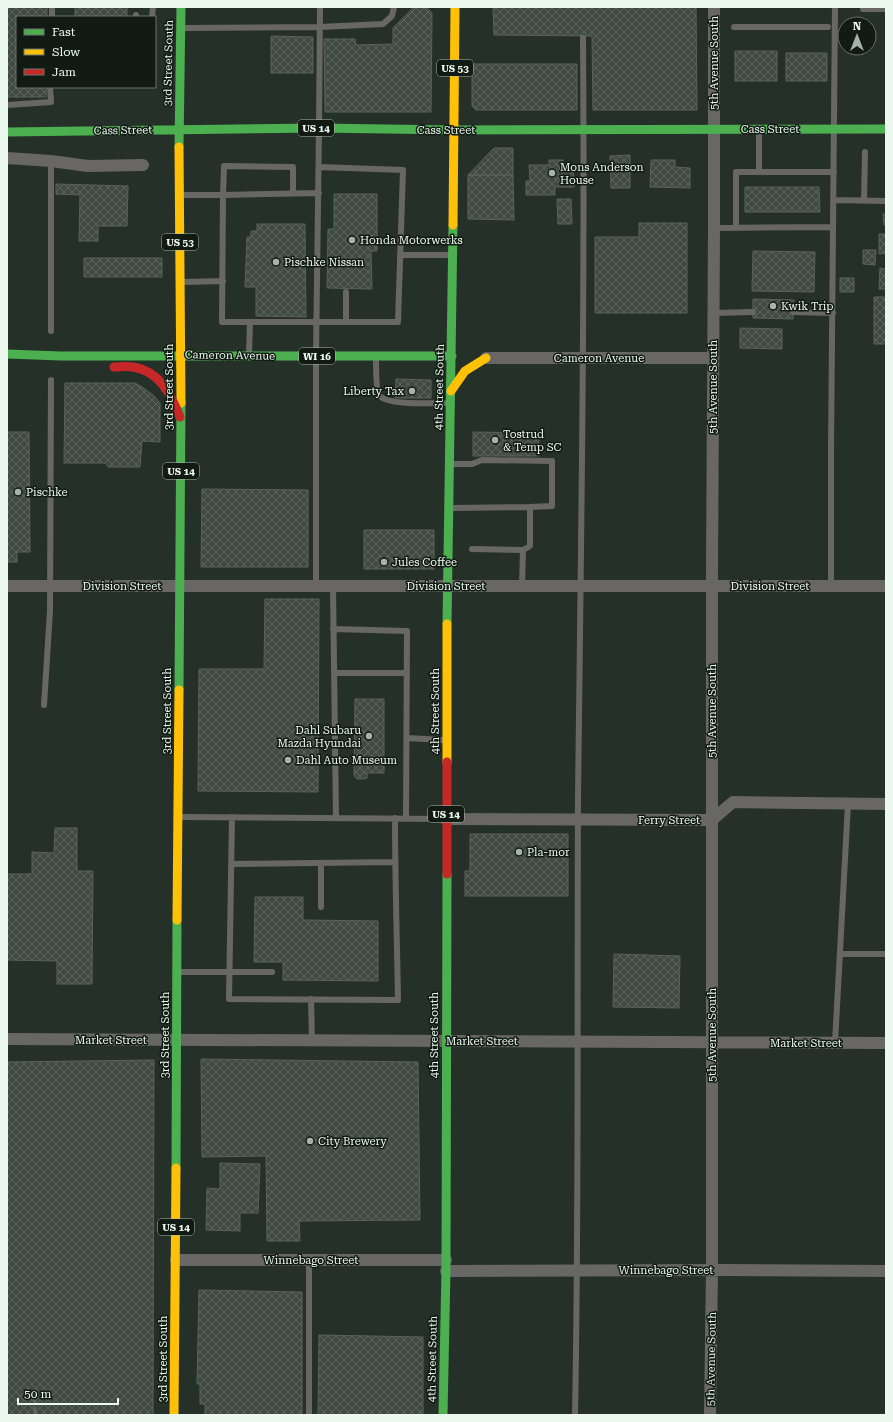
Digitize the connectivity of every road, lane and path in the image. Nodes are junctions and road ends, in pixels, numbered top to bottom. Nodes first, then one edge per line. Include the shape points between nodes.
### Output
1 (181, 7) edge
2 (320, 7) edge
3 (394, 7) edge
4 (455, 7) edge
5 (714, 7) edge
6 (835, 7) edge
7 (863, 9) dead end
8 (886, 9) edge
9 (320, 27) junction
10 (734, 27) dead end
11 (828, 27) dead end
12 (180, 28) junction
13 (583, 38) dead end
14 (50, 88) edge
15 (7, 105) edge
16 (320, 128) junction
17 (583, 129) junction
18 (715, 129) junction
19 (759, 129) junction
20 (835, 129) junction
21 (886, 129) edge
22 (179, 130) junction
23 (453, 130) junction
24 (7, 132) edge
25 (865, 152) dead end
26 (7, 158) edge
27 (51, 161) junction
28 (143, 165) dead end
29 (319, 167) junction
30 (759, 172) junction
31 (834, 172) junction
32 (293, 193) junction
33 (318, 193) junction
34 (180, 195) junction
35 (223, 195) junction
36 (834, 200) junction
37 (884, 200) edge
38 (864, 201) junction
39 (834, 227) junction
40 (714, 228) junction
41 (736, 228) junction
42 (400, 255) junction
43 (453, 255) junction
44 (223, 281) junction
45 (180, 282) junction
46 (346, 292) dead end
47 (753, 312) dead end
48 (793, 312) dead end
49 (713, 313) junction
50 (832, 313) junction
51 (316, 321) junction
52 (346, 321) junction
53 (250, 323) junction
54 (51, 331) dead end
55 (7, 354) edge
56 (181, 355) junction
57 (249, 356) junction
58 (316, 356) junction
59 (376, 356) junction
60 (452, 356) junction
61 (583, 357) junction
62 (486, 358) joint
63 (712, 358) junction
64 (107, 367) dead end
65 (51, 380) dead end
66 (451, 391) junction
67 (451, 403) junction
68 (181, 418) junction
69 (450, 464) junction
70 (530, 507) junction
71 (449, 508) junction
72 (472, 549) dead end
73 (523, 550) junction
74 (7, 586) edge
75 (50, 586) junction
76 (180, 586) junction
77 (316, 586) junction
78 (333, 586) junction
79 (447, 586) junction
80 (522, 586) junction
81 (581, 586) junction
82 (712, 586) junction
83 (831, 586) junction
84 (886, 586) edge
85 (333, 630) junction
86 (334, 673) junction
87 (407, 673) junction
88 (44, 705) dead end
89 (407, 738) junction
90 (447, 740) junction
91 (848, 804) junction
92 (886, 804) edge
93 (178, 817) junction
94 (232, 817) junction
95 (336, 818) junction
96 (396, 818) junction
97 (406, 819) junction
98 (446, 819) junction
99 (578, 820) junction
100 (712, 820) junction
101 (395, 862) junction
102 (321, 863) junction
103 (231, 864) junction
104 (321, 907) dead end
105 (840, 954) junction
106 (886, 954) edge
107 (177, 972) junction
108 (229, 972) junction
109 (272, 972) dead end
110 (311, 999) junction
111 (7, 1039) edge
112 (177, 1040) junction
113 (312, 1040) junction
114 (446, 1041) junction
115 (577, 1042) junction
116 (712, 1042) junction
117 (835, 1043) junction
118 (886, 1043) edge
119 (176, 1260) junction
120 (310, 1260) junction
121 (446, 1266) junction
122 (712, 1270) junction
123 (577, 1271) junction
124 (886, 1272) edge
125 (174, 1415) edge
126 (309, 1415) edge
127 (443, 1415) edge
128 (575, 1415) edge
129 (710, 1415) edge

1 - 12 main road, 3rd Street South / US 53
2 - 9 lane
3 - 9 lane via 392,16 383,24
4 - 23 main road, 4th Street South / US 53
5 - 18 street, 5th Avenue South
6 - 20 lane
7 - 8 lane
9 - 12 lane
9 - 16 lane
10 - 11 lane
12 - 22 main road, 3rd Street South / US 53
13 - 17 lane
14 - 15 lane via 51,102
16 - 22 main road, Cass Street / US 14
16 - 23 main road, Cass Street / US 14
16 - 29 lane
17 - 18 main road, Cass Street
17 - 23 main road, Cass Street
17 - 61 lane
18 - 19 main road, Cass Street
18 - 40 street, 5th Avenue South
19 - 20 main road, Cass Street
19 - 30 lane
20 - 21 main road, Cass Street
20 - 31 lane
22 - 24 main road, Cass Street / US 14
22 - 34 main road, 3rd Street South / US 53
23 - 43 main road, 4th Street South / US 14
25 - 38 lane
26 - 27 street
27 - 28 street via 88,166
27 - 54 lane
29 - 33 lane
29 - 42 lane via 403,170
30 - 31 lane
30 - 41 lane via 736,172
31 - 36 lane
32 - 33 lane
32 - 35 lane
32 - 35 lane via 294,167 224,166
33 - 51 lane
34 - 35 lane
34 - 45 main road, 3rd Street South / US 53
35 - 44 lane
36 - 38 lane
36 - 39 lane
37 - 38 lane
39 - 41 lane
39 - 50 lane
40 - 41 lane
40 - 49 street, 5th Avenue South
42 - 43 lane
42 - 52 lane via 398,322
43 - 60 main road, 4th Street South / US 14
44 - 45 lane
44 - 53 lane via 222,322
45 - 56 main road, 3rd Street South / US 53
46 - 52 lane
47 - 49 lane
48 - 50 lane
49 - 63 street, 5th Avenue South
50 - 83 lane
51 - 52 lane
51 - 53 lane
51 - 58 lane
53 - 57 lane
55 - 56 main road, Cameron Avenue
56 - 57 main road, Cameron Avenue / WI 16
56 - 68 main road, 3rd Street South / US 14
57 - 58 main road, Cameron Avenue / WI 16
58 - 59 main road, Cameron Avenue / WI 16
58 - 77 lane
59 - 60 main road, Cameron Avenue / WI 16
59 - 67 lane via 377,392 382,398 393,402
60 - 66 main road, 4th Street South / US 14
61 - 62 street, Cameron Avenue
61 - 63 street, Cameron Avenue
61 - 81 lane
62 - 66 main road via 465,371
63 - 82 street, 5th Avenue South
64 - 68 main road via 133,367 148,372 169,391
65 - 75 lane
66 - 67 main road, 4th Street South / US 14
67 - 69 main road, 4th Street South / US 14
68 - 76 main road, 3rd Street South / US 14
69 - 70 lane via 472,464 482,460 552,461 552,506
69 - 71 main road, 4th Street South / US 14
70 - 71 lane
70 - 73 lane via 530,546
71 - 79 main road, 4th Street South / US 14
72 - 73 lane
73 - 80 lane
74 - 75 street, Division Street
75 - 76 street, Division Street
75 - 88 lane
76 - 77 street, Division Street
76 - 93 main road, 3rd Street South / US 14
77 - 78 street, Division Street
78 - 79 street, Division Street
78 - 85 lane
79 - 80 street, Division Street
79 - 90 main road, 4th Street South / US 14
80 - 81 street, Division Street
81 - 82 street, Division Street
81 - 99 lane
82 - 83 street, Division Street
82 - 100 street, 5th Avenue South
83 - 84 street, Division Street
85 - 86 lane
85 - 87 lane via 407,631
86 - 87 lane
86 - 95 lane
87 - 89 lane
89 - 90 lane
89 - 97 lane
90 - 98 main road, 4th Street South / US 14
91 - 92 street, Ferry Street
91 - 100 street, Ferry Street via 733,802
91 - 105 lane
93 - 94 lane
93 - 107 main road, 3rd Street South / US 14
94 - 95 lane
94 - 103 lane
95 - 96 lane
96 - 97 lane
96 - 101 lane
97 - 98 lane
98 - 99 street, Ferry Street
98 - 114 main road, 4th Street South / US 14
99 - 100 street, Ferry Street
99 - 115 lane
100 - 116 street, 5th Avenue South
101 - 102 lane
101 - 110 lane via 398,1000
102 - 103 lane
102 - 104 lane
103 - 108 lane
105 - 106 lane
105 - 117 lane
107 - 108 lane
107 - 112 main road, 3rd Street South / US 14
108 - 109 lane
108 - 110 lane via 229,999
110 - 113 lane
111 - 112 street, Market Street
112 - 113 street, Market Street
112 - 119 main road, 3rd Street South / US 14
113 - 114 street, Market Street
114 - 115 street, Market Street
114 - 121 main road, 4th Street South / US 14
115 - 116 street, Market Street
115 - 123 lane
116 - 117 street, Market Street
116 - 122 street, 5th Avenue South
117 - 118 street, Market Street
119 - 120 street, Winnebago Street
119 - 125 main road, 3rd Street South / US 14
120 - 121 street, Winnebago Street
120 - 126 lane
121 - 123 street, Winnebago Street
121 - 127 main road, 4th Street South / US 14
122 - 123 street, Winnebago Street
122 - 124 street, Winnebago Street
122 - 129 street, 5th Avenue South
123 - 128 lane

